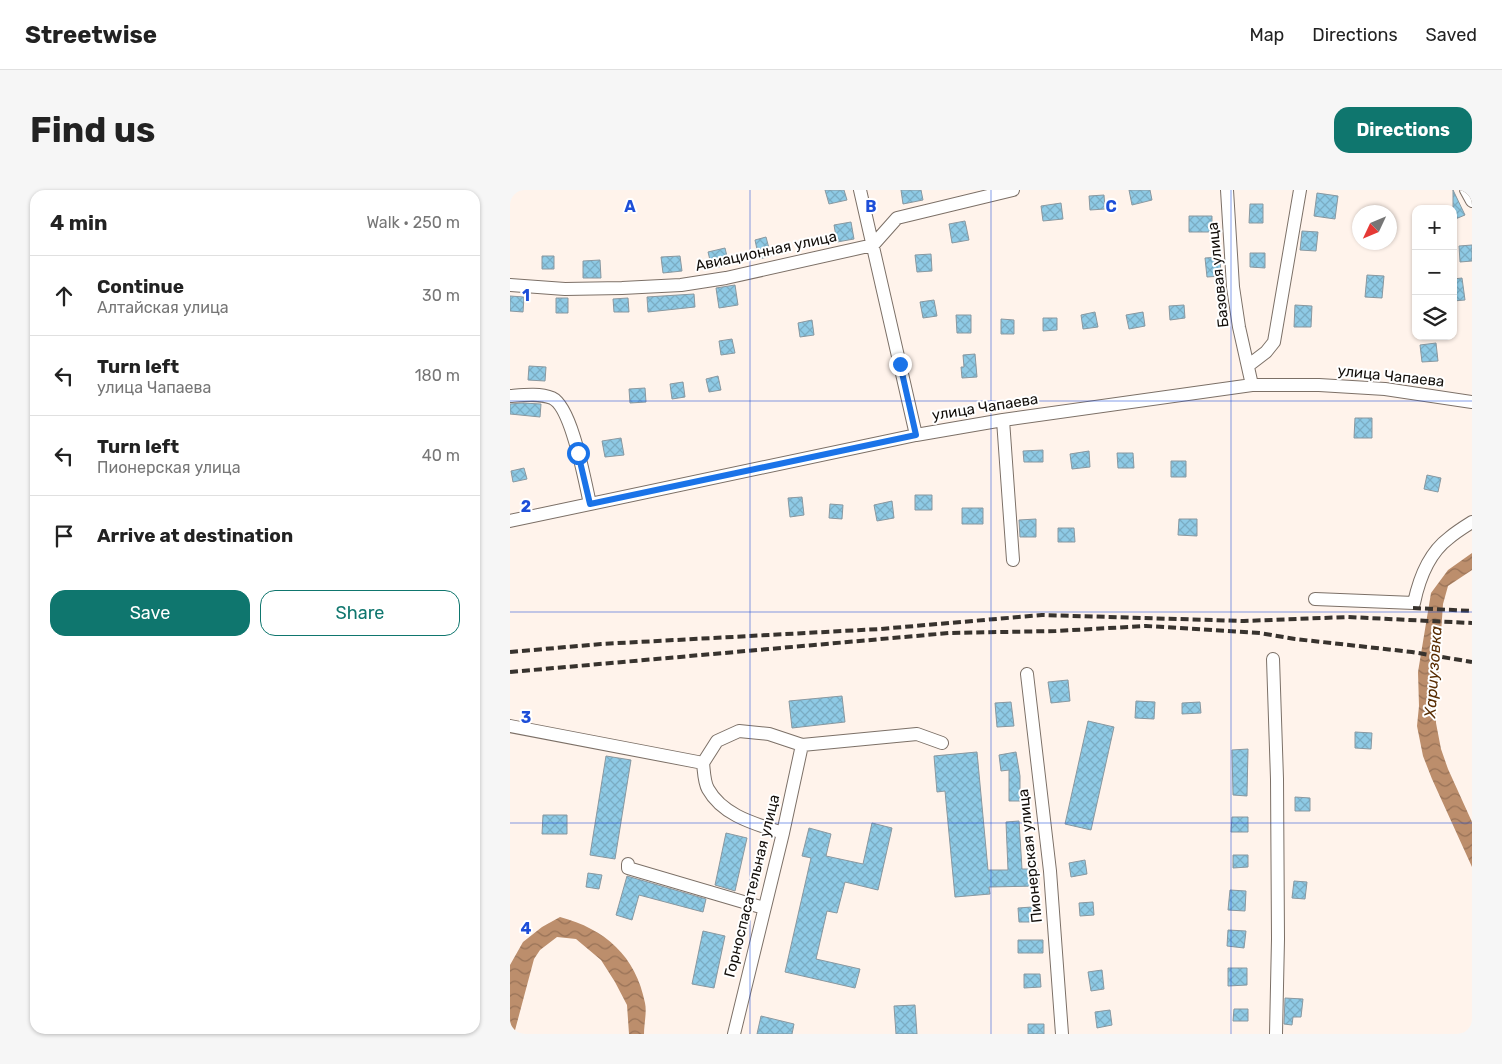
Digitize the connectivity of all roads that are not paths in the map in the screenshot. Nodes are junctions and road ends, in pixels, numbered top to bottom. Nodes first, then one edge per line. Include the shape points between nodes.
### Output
1 (860, 190) edge
2 (1014, 190) edge
3 (1227, 190) edge
4 (1300, 190) edge
5 (1466, 190) edge
6 (1472, 201) edge
7 (873, 245) junction
8 (510, 285) edge
9 (1249, 365) junction
10 (1252, 385) junction
11 (510, 396) edge
12 (1472, 402) edge
13 (1004, 420) junction
14 (916, 435) junction
15 (590, 504) junction
16 (510, 521) edge
17 (1472, 522) edge
18 (1013, 560) dead end
19 (1315, 599) dead end
20 (1273, 659) dead end
21 (1027, 674) dead end
22 (510, 726) edge
23 (942, 743) dead end
24 (802, 746) junction
25 (702, 763) junction
26 (783, 833) junction
27 (628, 864) dead end
28 (764, 908) junction
29 (734, 1034) edge
30 (1062, 1034) edge
31 (1276, 1034) edge

1 - 7 street
2 - 7 street via 897,218
3 - 9 street, Базовая улица via 1233,287
4 - 9 street via 1274,342
5 - 6 street
7 - 8 street, Авиационная улица via 681,285 566,289
7 - 14 street
9 - 10 street, Базовая улица
10 - 12 street, улица Чапаева via 1385,388
10 - 13 street, улица Чапаева
11 - 15 street via 543,395 561,404 578,453
13 - 14 street, улица Чапаева
13 - 18 street
14 - 15 street, улица Чапаева
15 - 16 street, улица Чапаева
17 - 19 street via 1448,538 1428,563 1418,584 1414,603
20 - 31 street via 1277,779
21 - 30 street, Пионерская улица via 1050,872
22 - 25 street
23 - 24 street via 917,734
24 - 25 street via 769,734 739,731 717,741
24 - 26 street, Горноспасательная улица
25 - 26 street via 707,788 720,805 747,821
26 - 28 street, Горноспасательная улица
27 - 28 street via 628,868
28 - 29 street, Горноспасательная улица

